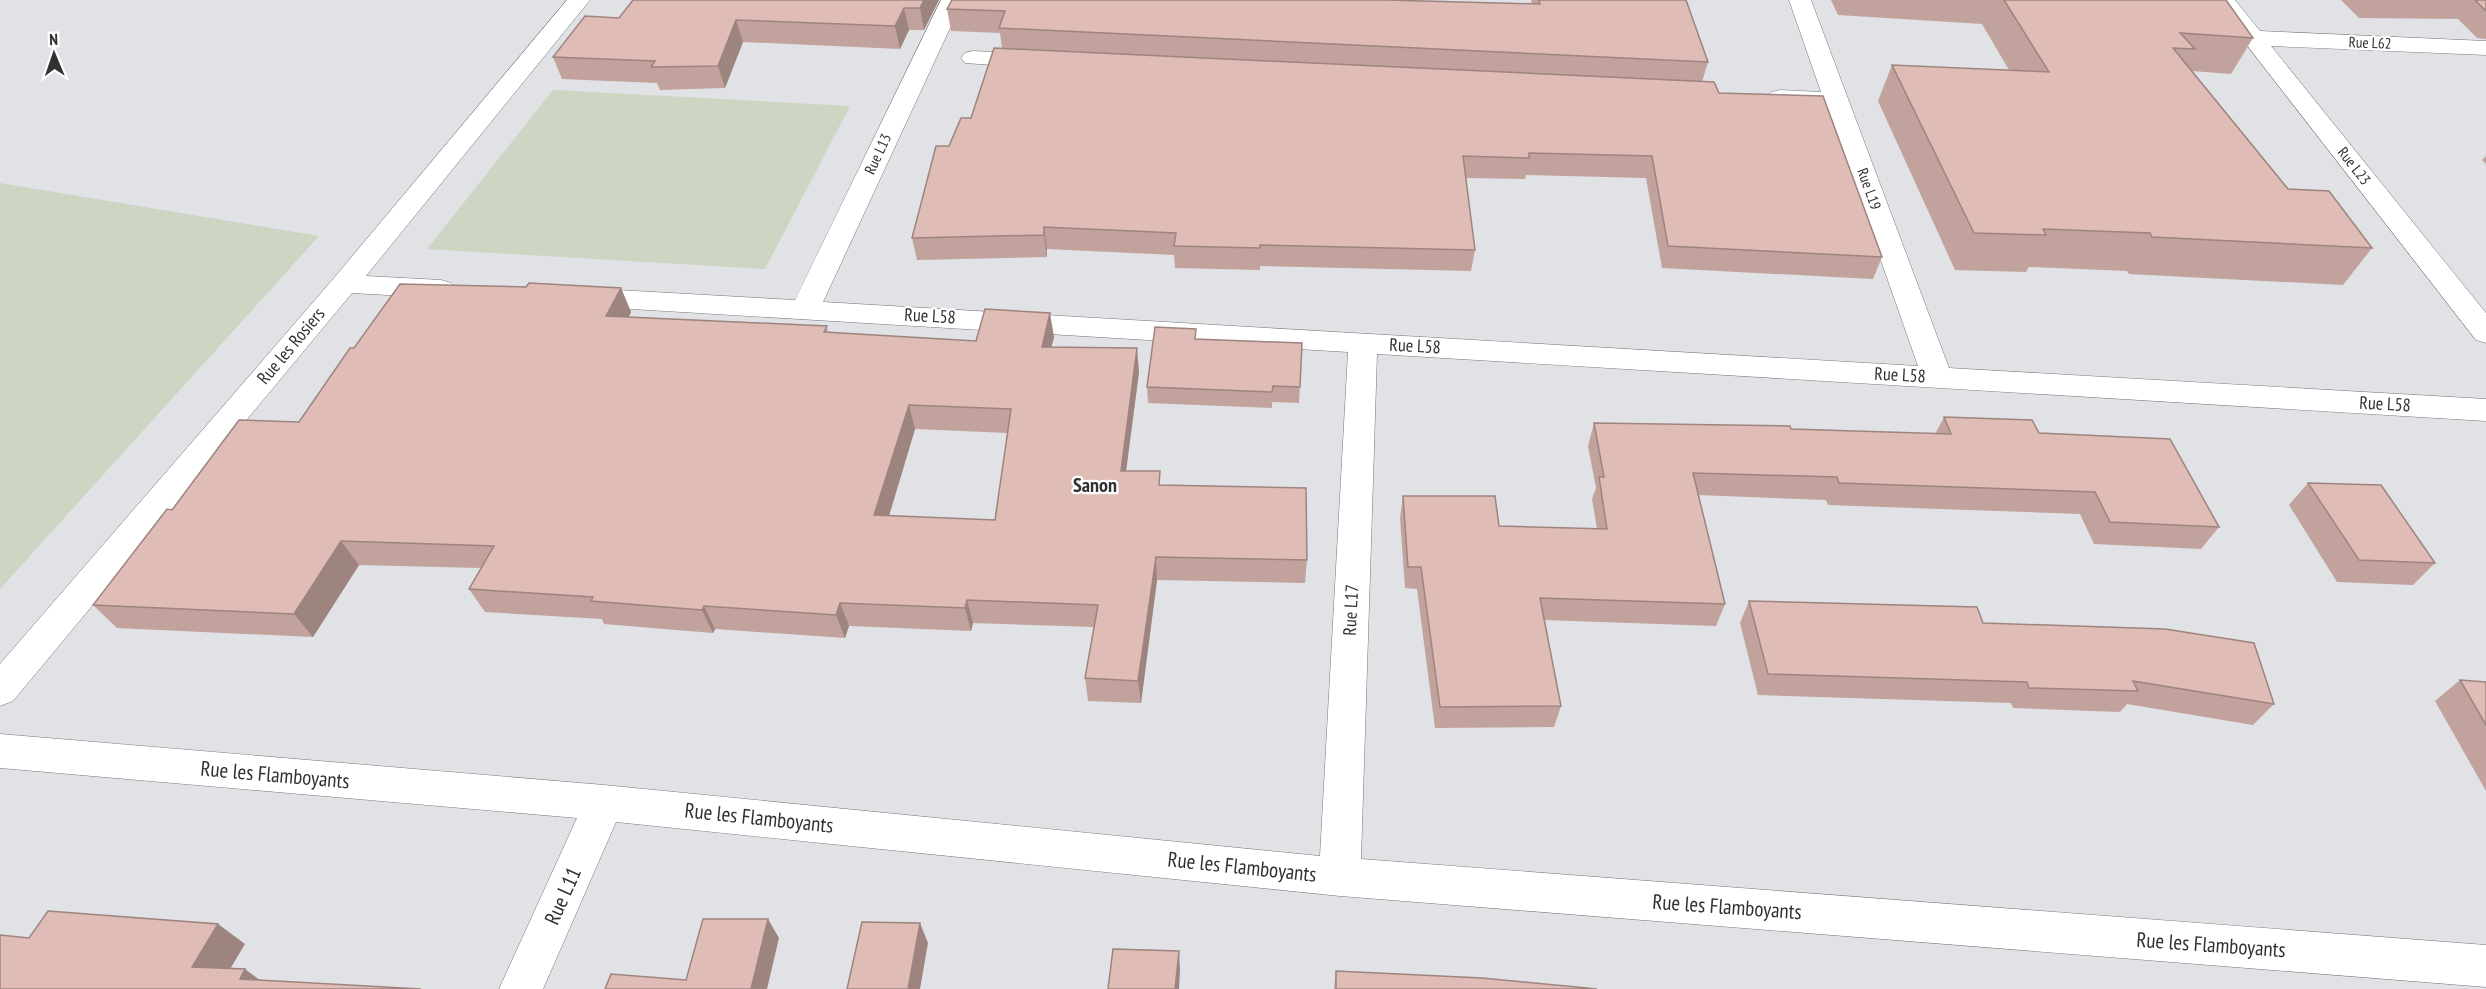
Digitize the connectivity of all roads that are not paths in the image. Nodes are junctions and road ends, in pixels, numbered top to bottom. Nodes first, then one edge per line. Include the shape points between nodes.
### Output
1 (579, 0) edge
2 (952, 0) edge
3 (1800, 0) edge
4 (2223, 0) edge
5 (2253, 38) junction
6 (2486, 48) edge
7 (973, 58) dead end
8 (1056, 62) edge
9 (1756, 96) edge
10 (1837, 100) junction
11 (344, 284) junction
12 (474, 291) edge
13 (557, 296) edge
14 (805, 309) junction
15 (2486, 333) edge
16 (1363, 343) junction
17 (1938, 377) junction
18 (2486, 410) edge
19 (0, 690) edge
20 (0, 751) edge
21 (604, 803) junction
22 (1340, 877) junction
23 (2486, 966) edge
24 (521, 989) edge

1 - 11 street, Rue les Rosiers
2 - 14 street, Rue L13
3 - 10 street, Rue L19
4 - 5 street, Rue L23
5 - 6 street, Rue L62
5 - 15 street, Rue L23
7 - 8 street
9 - 10 street
10 - 17 street, Rue L19
11 - 12 street
11 - 19 street, Rue les Rosiers
13 - 14 street, Rue L58
14 - 16 street, Rue L58
16 - 17 street, Rue L58
16 - 22 street, Rue L17
17 - 18 street, Rue L58
20 - 21 street, Rue les Flamboyants
21 - 22 street, Rue les Flamboyants
21 - 24 street, Rue L11
22 - 23 street, Rue les Flamboyants

